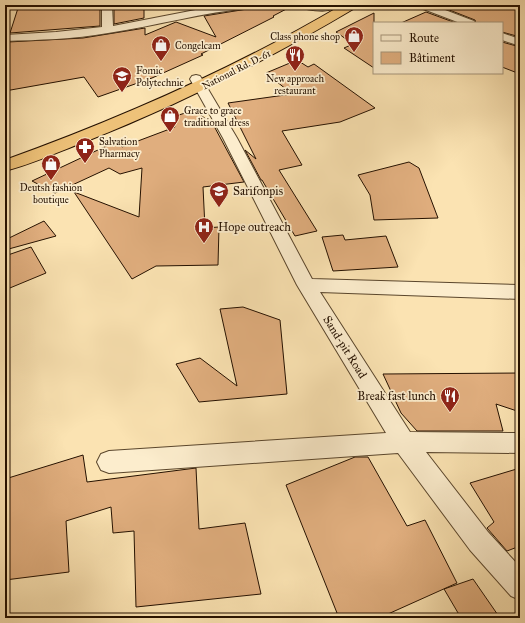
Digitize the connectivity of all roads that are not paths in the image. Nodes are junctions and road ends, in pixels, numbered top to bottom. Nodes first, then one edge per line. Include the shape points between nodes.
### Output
1 (107, 5) edge
2 (252, 5) edge
3 (302, 5) edge
4 (351, 5) edge
5 (422, 5) edge
6 (330, 6) edge
7 (467, 22) edge
8 (108, 30) junction
9 (503, 36) edge
10 (5, 38) edge
11 (520, 43) edge
12 (198, 83) junction
13 (5, 155) edge
14 (5, 166) edge
15 (306, 285) junction
16 (520, 292) edge
17 (404, 442) junction
18 (520, 443) edge
19 (109, 462) dead end
20 (520, 587) edge

1 - 8 street
2 - 8 street via 202,11
3 - 6 street
4 - 12 highway, National Rd. D-61 via 250,63
5 - 7 street
6 - 12 highway, National Rd. D-61
8 - 10 street via 57,36
9 - 11 street
12 - 13 highway, National Rd. D-61
12 - 14 highway, National Rd. D-61 via 62,146
12 - 15 street, Sand-pit Road via 230,138
15 - 16 street
15 - 17 street, Sand-pit Road
17 - 18 street
17 - 19 street
17 - 20 street, Sand-pit Road via 479,541

